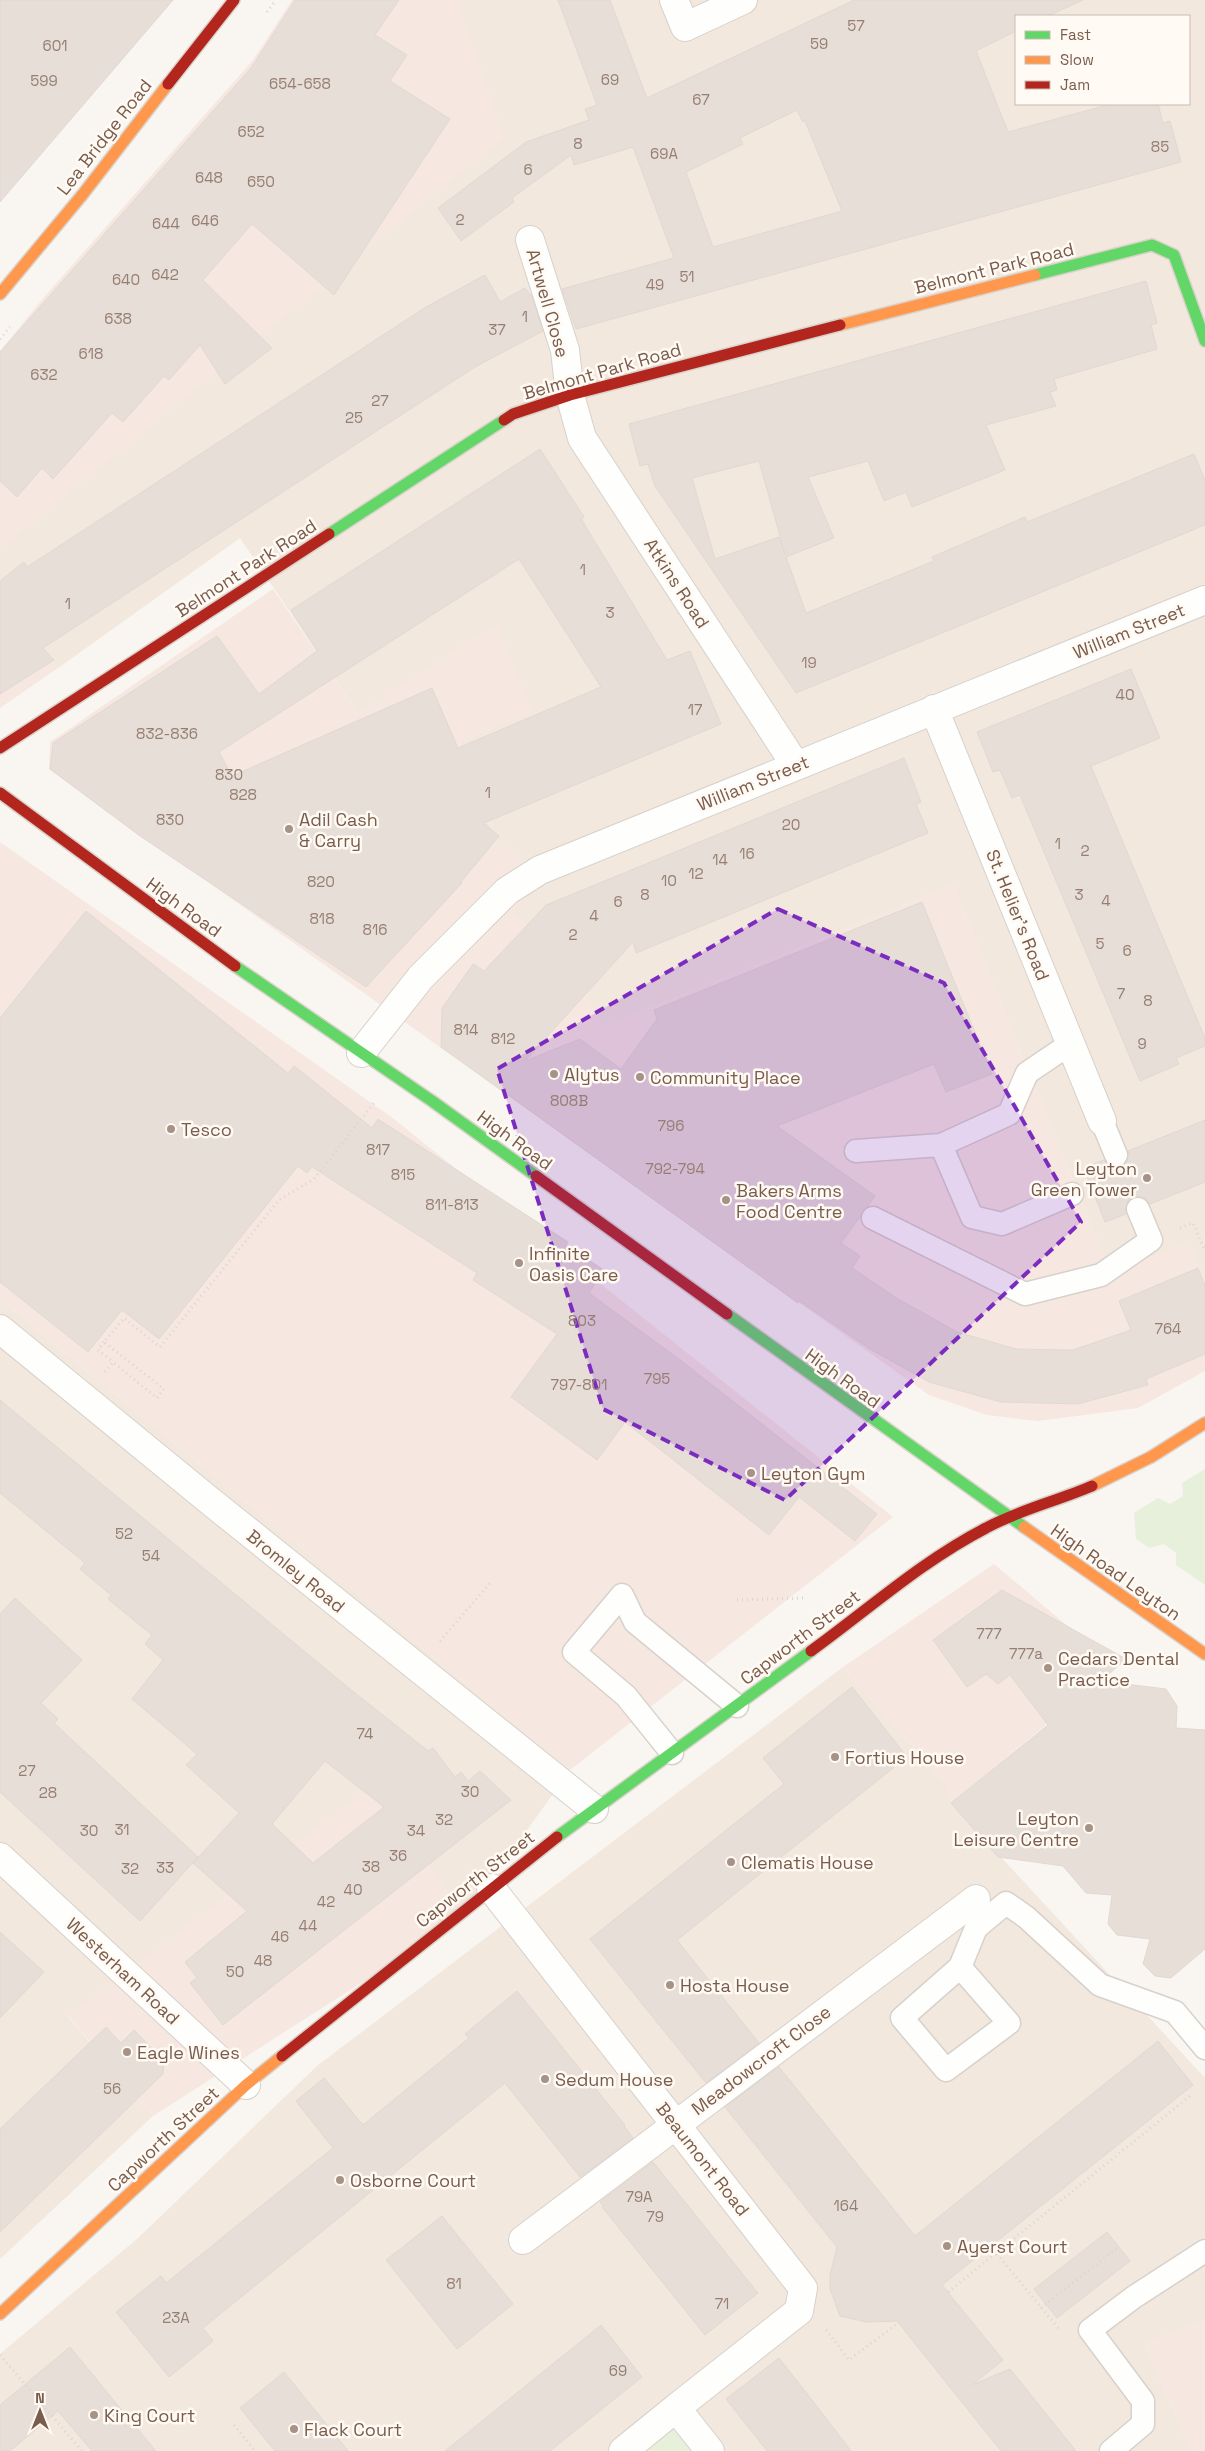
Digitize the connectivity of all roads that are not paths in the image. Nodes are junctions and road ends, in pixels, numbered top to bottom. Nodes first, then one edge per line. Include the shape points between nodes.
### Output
1 (234, 0) edge
2 (674, 0) edge
3 (742, 0) edge
4 (530, 240) dead end
5 (0, 294) edge
6 (1205, 341) edge
7 (570, 395) junction
8 (1205, 600) edge
9 (934, 709) junction
10 (0, 748) edge
11 (796, 766) junction
12 (0, 793) edge
13 (1070, 1044) junction
14 (361, 1053) junction
15 (1102, 1121) joint
16 (941, 1145) junction
17 (856, 1151) dead end
18 (1116, 1156) dead end
19 (1072, 1194) dead end
20 (1138, 1209) dead end
21 (873, 1218) dead end
22 (0, 1329) edge
23 (1205, 1423) edge
24 (1008, 1517) junction
25 (1205, 1654) edge
26 (737, 1706) junction
27 (672, 1753) junction
28 (594, 1809) junction
29 (0, 1857) edge
30 (491, 1888) junction
31 (976, 1899) dead end
32 (960, 1967) junction
33 (1205, 2048) edge
34 (246, 2085) junction
35 (676, 2125) junction
36 (523, 2240) dead end
37 (1205, 2251) edge
38 (0, 2314) edge
39 (676, 2408) junction
40 (623, 2451) edge
41 (710, 2451) edge
42 (1111, 2451) edge

1 - 5 street, Lea Bridge Road via 83,194
2 - 3 street via 684,27
4 - 7 street, Artwell Close via 565,350
6 - 7 street, Belmont Park Road via 1174,255 1152,245
7 - 10 street, Belmont Park Road via 513,414
7 - 11 street, Atkins Road via 582,438
8 - 9 street, William Street
9 - 11 street, William Street
9 - 13 street, St. Helier's Road
11 - 14 street, William Street via 540,870 507,891 421,977
12 - 14 street, High Road via 222,957
13 - 15 street, St. Helier's Road
13 - 16 lane via 1027,1073 1009,1114
14 - 24 street, High Road
15 - 18 lane
16 - 17 lane
16 - 19 lane via 972,1217 1002,1224
20 - 21 lane via 1151,1240 1101,1275 1025,1294
22 - 28 street, Bromley Road
23 - 24 street, Capworth Street via 1177,1444 1104,1481
24 - 25 street, High Road Leyton
24 - 26 street, Capworth Street via 932,1559
26 - 27 street, Capworth Street
26 - 27 lane via 635,1622 622,1594 574,1652 626,1696
27 - 28 street, Capworth Street
28 - 30 street, Capworth Street
29 - 34 street, Westerham Road
30 - 34 street, Capworth Street
30 - 35 street, Beaumont Road
31 - 35 street, Meadowcroft Close
32 - 32 lane via 902,2018 946,2070 1008,2023
32 - 33 lane via 976,1928 1006,1903 1026,1917 1100,1985 1175,2012
34 - 38 street, Capworth Street
35 - 36 street, Meadowcroft Close
35 - 39 street, Beaumont Road via 803,2288 800,2311
37 - 42 lane via 1134,2296 1090,2330 1143,2401 1143,2424
39 - 40 street
39 - 41 street

